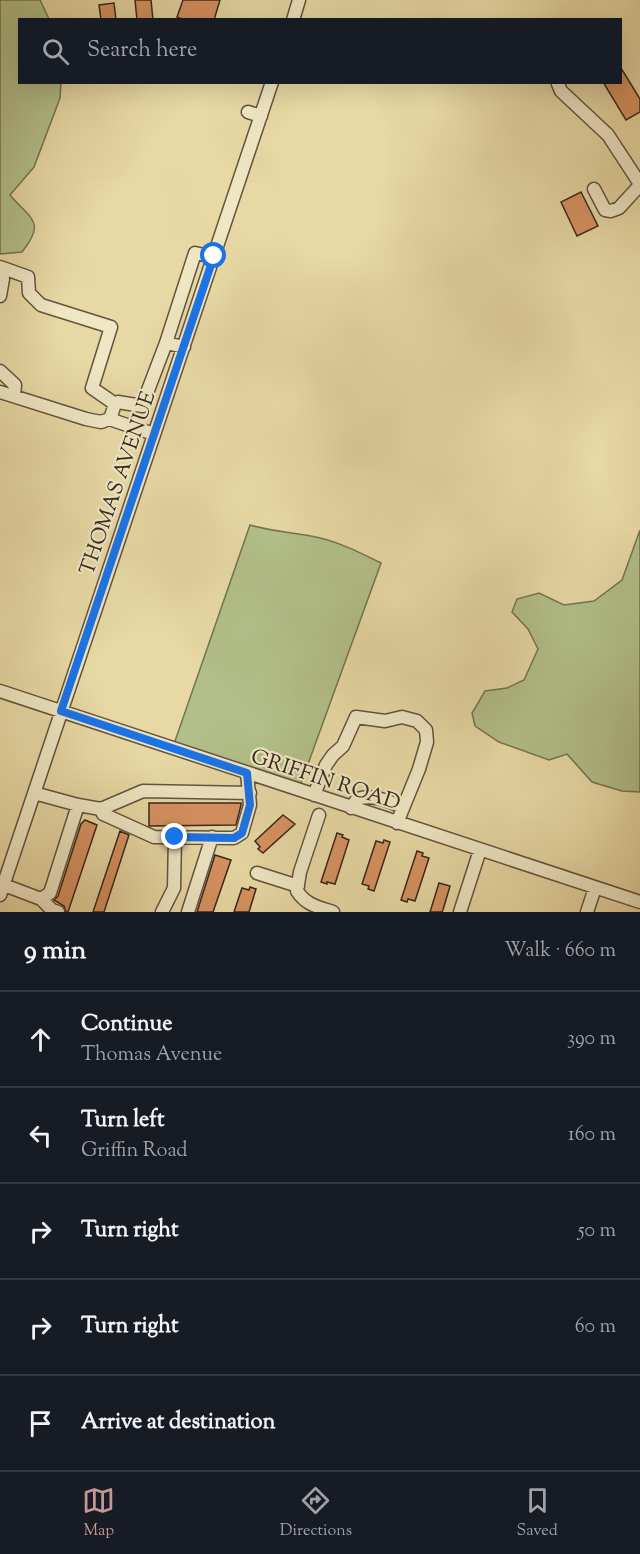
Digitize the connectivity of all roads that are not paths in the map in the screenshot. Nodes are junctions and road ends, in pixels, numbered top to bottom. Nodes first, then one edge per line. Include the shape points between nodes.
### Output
1 (299, 0) edge
2 (294, 18) edge
3 (271, 84) edge
4 (558, 84) dead end
5 (248, 112) dead end
6 (261, 116) junction
7 (640, 185) edge
8 (594, 189) dead end
9 (214, 256) junction
10 (0, 267) edge
11 (0, 274) edge
12 (0, 296) edge
13 (166, 343) junction
14 (184, 347) junction
15 (0, 371) edge
16 (0, 392) edge
17 (14, 396) junction
18 (115, 404) junction
19 (112, 418) junction
20 (154, 434) junction
21 (0, 691) edge
22 (61, 711) junction
23 (247, 773) junction
24 (250, 792) junction
25 (34, 793) junction
26 (314, 795) junction
27 (78, 805) junction
28 (403, 807) junction
29 (351, 808) junction
30 (101, 809) junction
31 (319, 815) dead end
32 (397, 823) junction
33 (175, 837) junction
34 (212, 837) junction
35 (480, 850) junction
36 (257, 873) dead end
37 (174, 882) junction
38 (298, 886) junction
39 (196, 888) junction
40 (595, 888) junction
41 (2, 890) edge
42 (41, 899) junction
43 (636, 905) edge
44 (328, 911) edge
45 (57, 912) edge
46 (162, 912) edge
47 (188, 912) edge
48 (460, 912) edge
49 (587, 912) edge

1 - 2 street
3 - 6 street, THOMAS AVENUE
4 - 7 street via 608,135
5 - 6 street
6 - 9 street, THOMAS AVENUE
7 - 8 street via 619,208 611,211 605,210
9 - 13 street via 195,253
9 - 14 street, THOMAS AVENUE
10 - 18 street via 28,276 29,293 41,305 111,327 92,388
11 - 12 street
13 - 14 street
13 - 18 street via 142,405
14 - 20 street, THOMAS AVENUE
15 - 17 street via 15,385
16 - 17 street
17 - 19 street via 86,419 101,422
18 - 19 street
19 - 20 street
20 - 22 street, THOMAS AVENUE
21 - 22 street, GRIFFIN ROAD
22 - 23 street, GRIFFIN ROAD
22 - 25 street, THOMAS AVENUE
23 - 24 street
23 - 26 street, GRIFFIN ROAD
24 - 30 street via 143,791
24 - 34 street via 242,833 234,838
25 - 27 street
25 - 41 street, THOMAS AVENUE
26 - 28 street via 326,765 343,746 356,717 384,721 402,717 417,720 426,730 427,742
26 - 29 street, GRIFFIN ROAD
27 - 30 street
27 - 42 street via 50,893
28 - 29 street via 368,796 357,798
28 - 32 street
29 - 32 street, GRIFFIN ROAD
30 - 33 street via 103,814 144,834
31 - 38 street
32 - 35 street, GRIFFIN ROAD
33 - 34 street
33 - 37 street
34 - 39 street
35 - 40 street, GRIFFIN ROAD
35 - 48 street
36 - 38 street
37 - 39 street
37 - 46 street
38 - 44 street via 302,899
39 - 47 street
40 - 43 street, GRIFFIN ROAD
40 - 49 street
41 - 42 street
42 - 45 street

